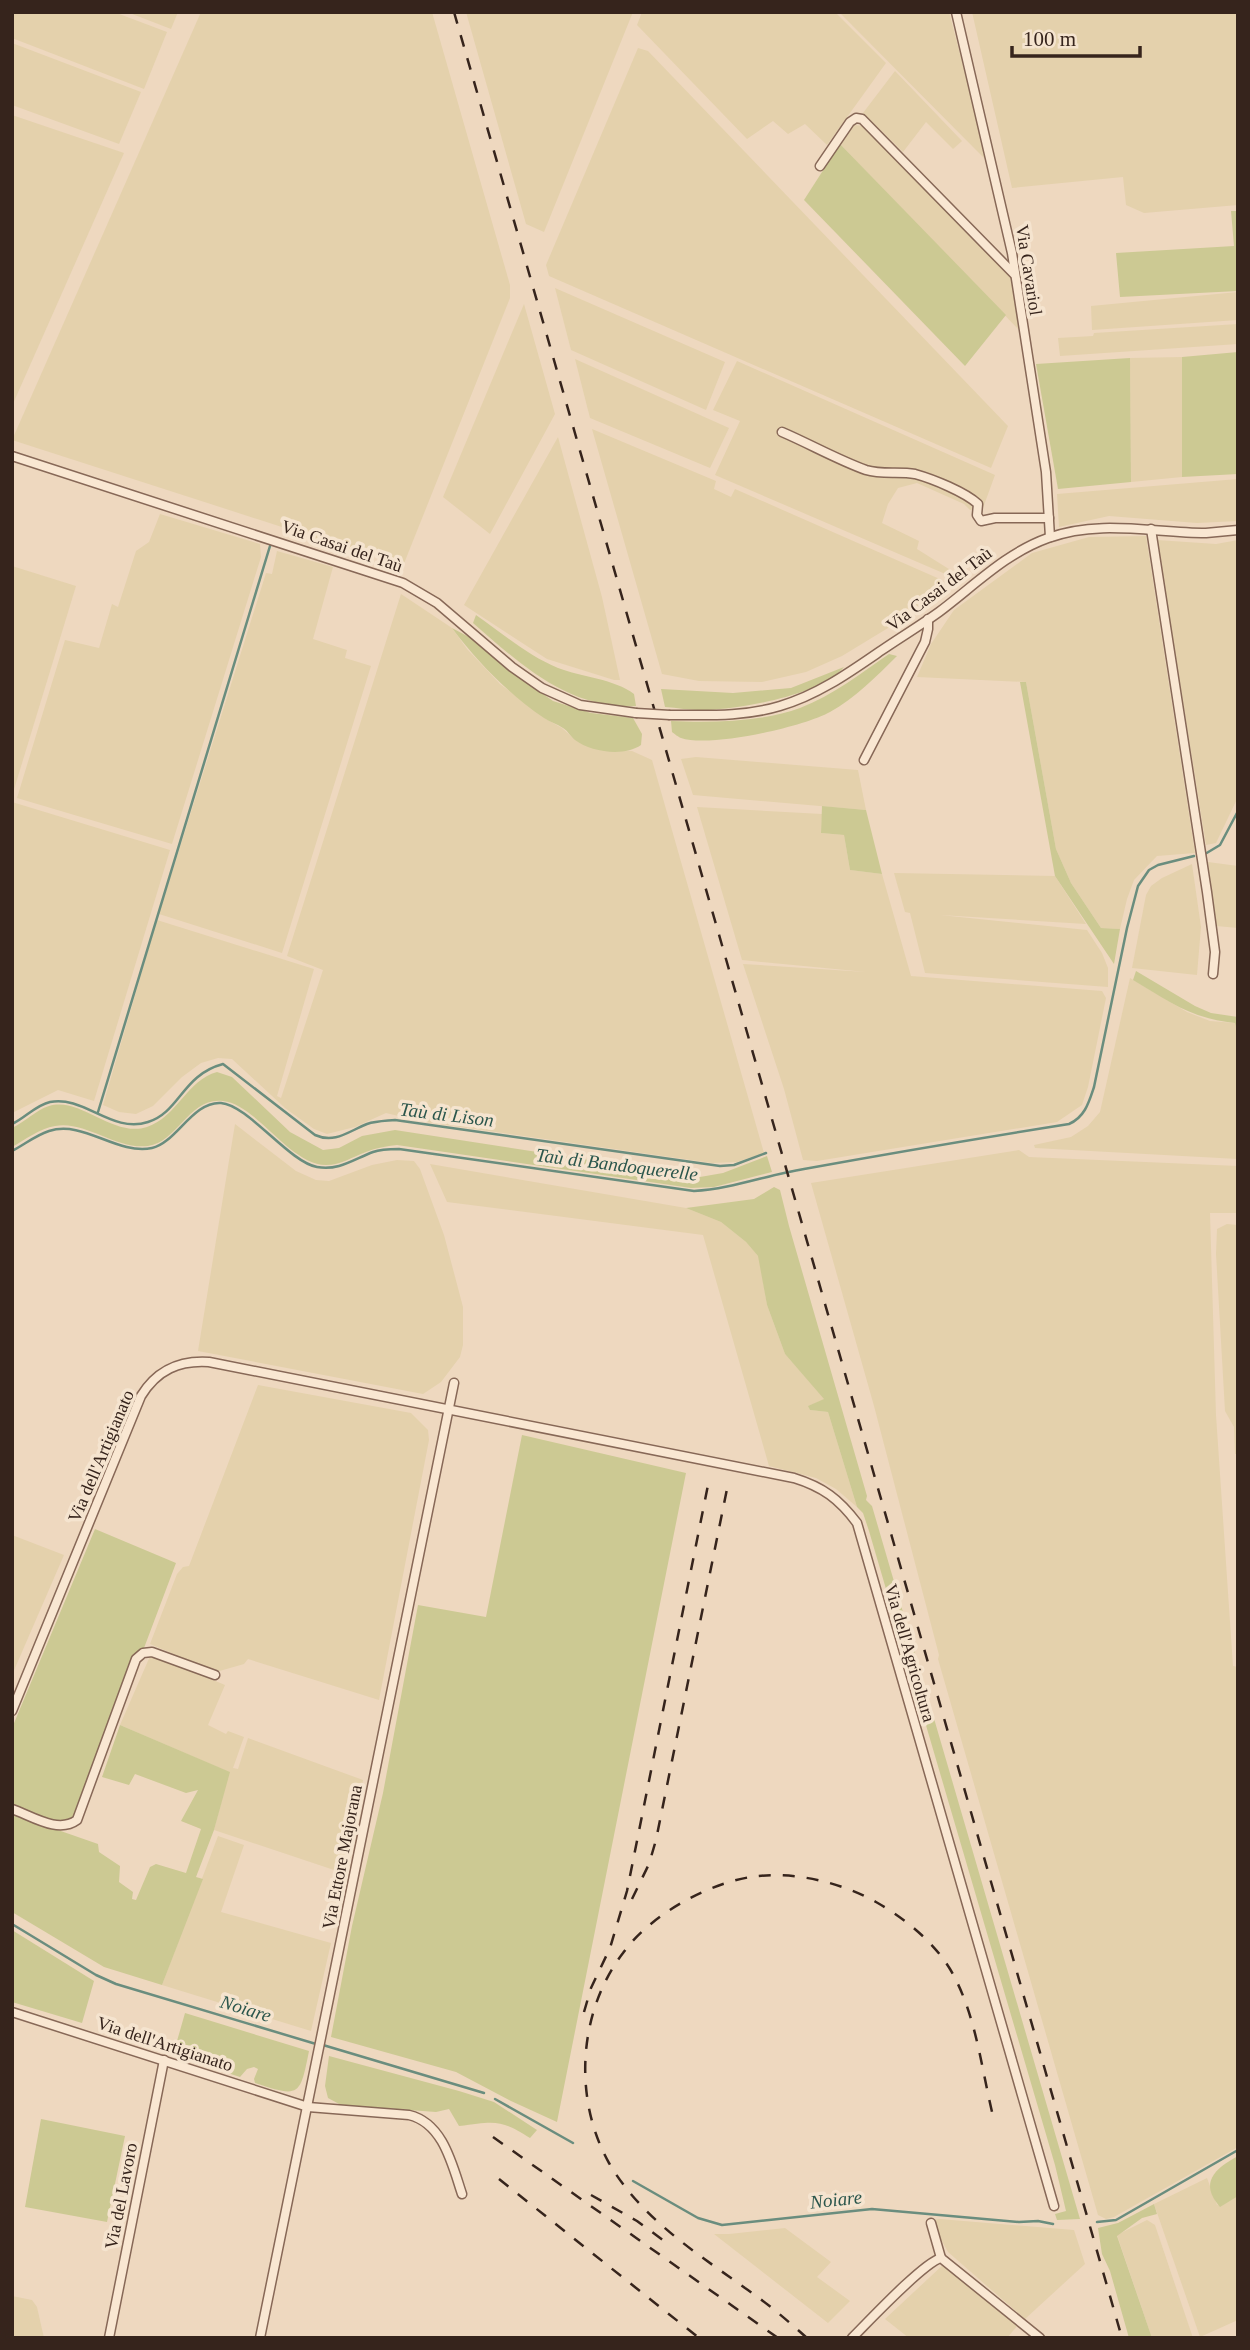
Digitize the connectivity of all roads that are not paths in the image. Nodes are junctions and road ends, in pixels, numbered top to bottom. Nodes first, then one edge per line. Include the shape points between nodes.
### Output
1 (956, 12) edge
2 (820, 166) dead end
3 (1015, 274) junction
4 (782, 432) dead end
5 (12, 456) edge
6 (1049, 519) junction
7 (1151, 529) junction
8 (1238, 530) edge
9 (1050, 537) junction
10 (928, 619) junction
11 (864, 760) dead end
12 (1213, 974) dead end
13 (454, 1383) dead end
14 (448, 1411) junction
15 (215, 1675) dead end
16 (12, 1711) edge
17 (12, 1809) edge
18 (12, 2012) edge
19 (164, 2060) junction
20 (309, 2106) junction
21 (462, 2194) dead end
22 (1054, 2206) dead end
23 (931, 2223) dead end
24 (941, 2258) junction
25 (109, 2338) edge
26 (260, 2338) edge
27 (852, 2338) edge
28 (1040, 2338) edge

1 - 3 street, Via Cavariol
2 - 3 street via 850,122 862,119
3 - 6 street, Via Cavariol
4 - 6 street via 864,469 914,474 956,490 978,505 981,521
5 - 10 street, Via Casai del Taù, bridge via 403,583 437,603 542,688 580,705 670,715 724,715 780,706 839,679
6 - 9 street, Via Cavariol
7 - 8 street, Via Casai del Taù
7 - 9 street, Via Casai del Taù via 1093,528
7 - 12 street via 1208,892
9 - 10 street, Via Casai del Taù via 1006,559
10 - 11 street via 925,642
13 - 14 street, Via Ettore Majorana
14 - 16 street, Via dell'Artigianato via 209,1362 182,1363 161,1372 141,1396
14 - 20 street, Via Ettore Majorana
14 - 22 street, Via dell'Agricoltura via 794,1478 816,1485 844,1506 857,1524
15 - 17 street via 152,1652 140,1655 77,1820 59,1826
18 - 19 street, Via dell'Artigianato
19 - 20 street, Via dell'Artigianato
19 - 25 street, Via del Lavoro
20 - 21 street, Via dell'Artigianato via 424,2120 433,2126 451,2160
20 - 26 street, Via Ettore Majorana
23 - 24 street
24 - 27 street
24 - 28 street

